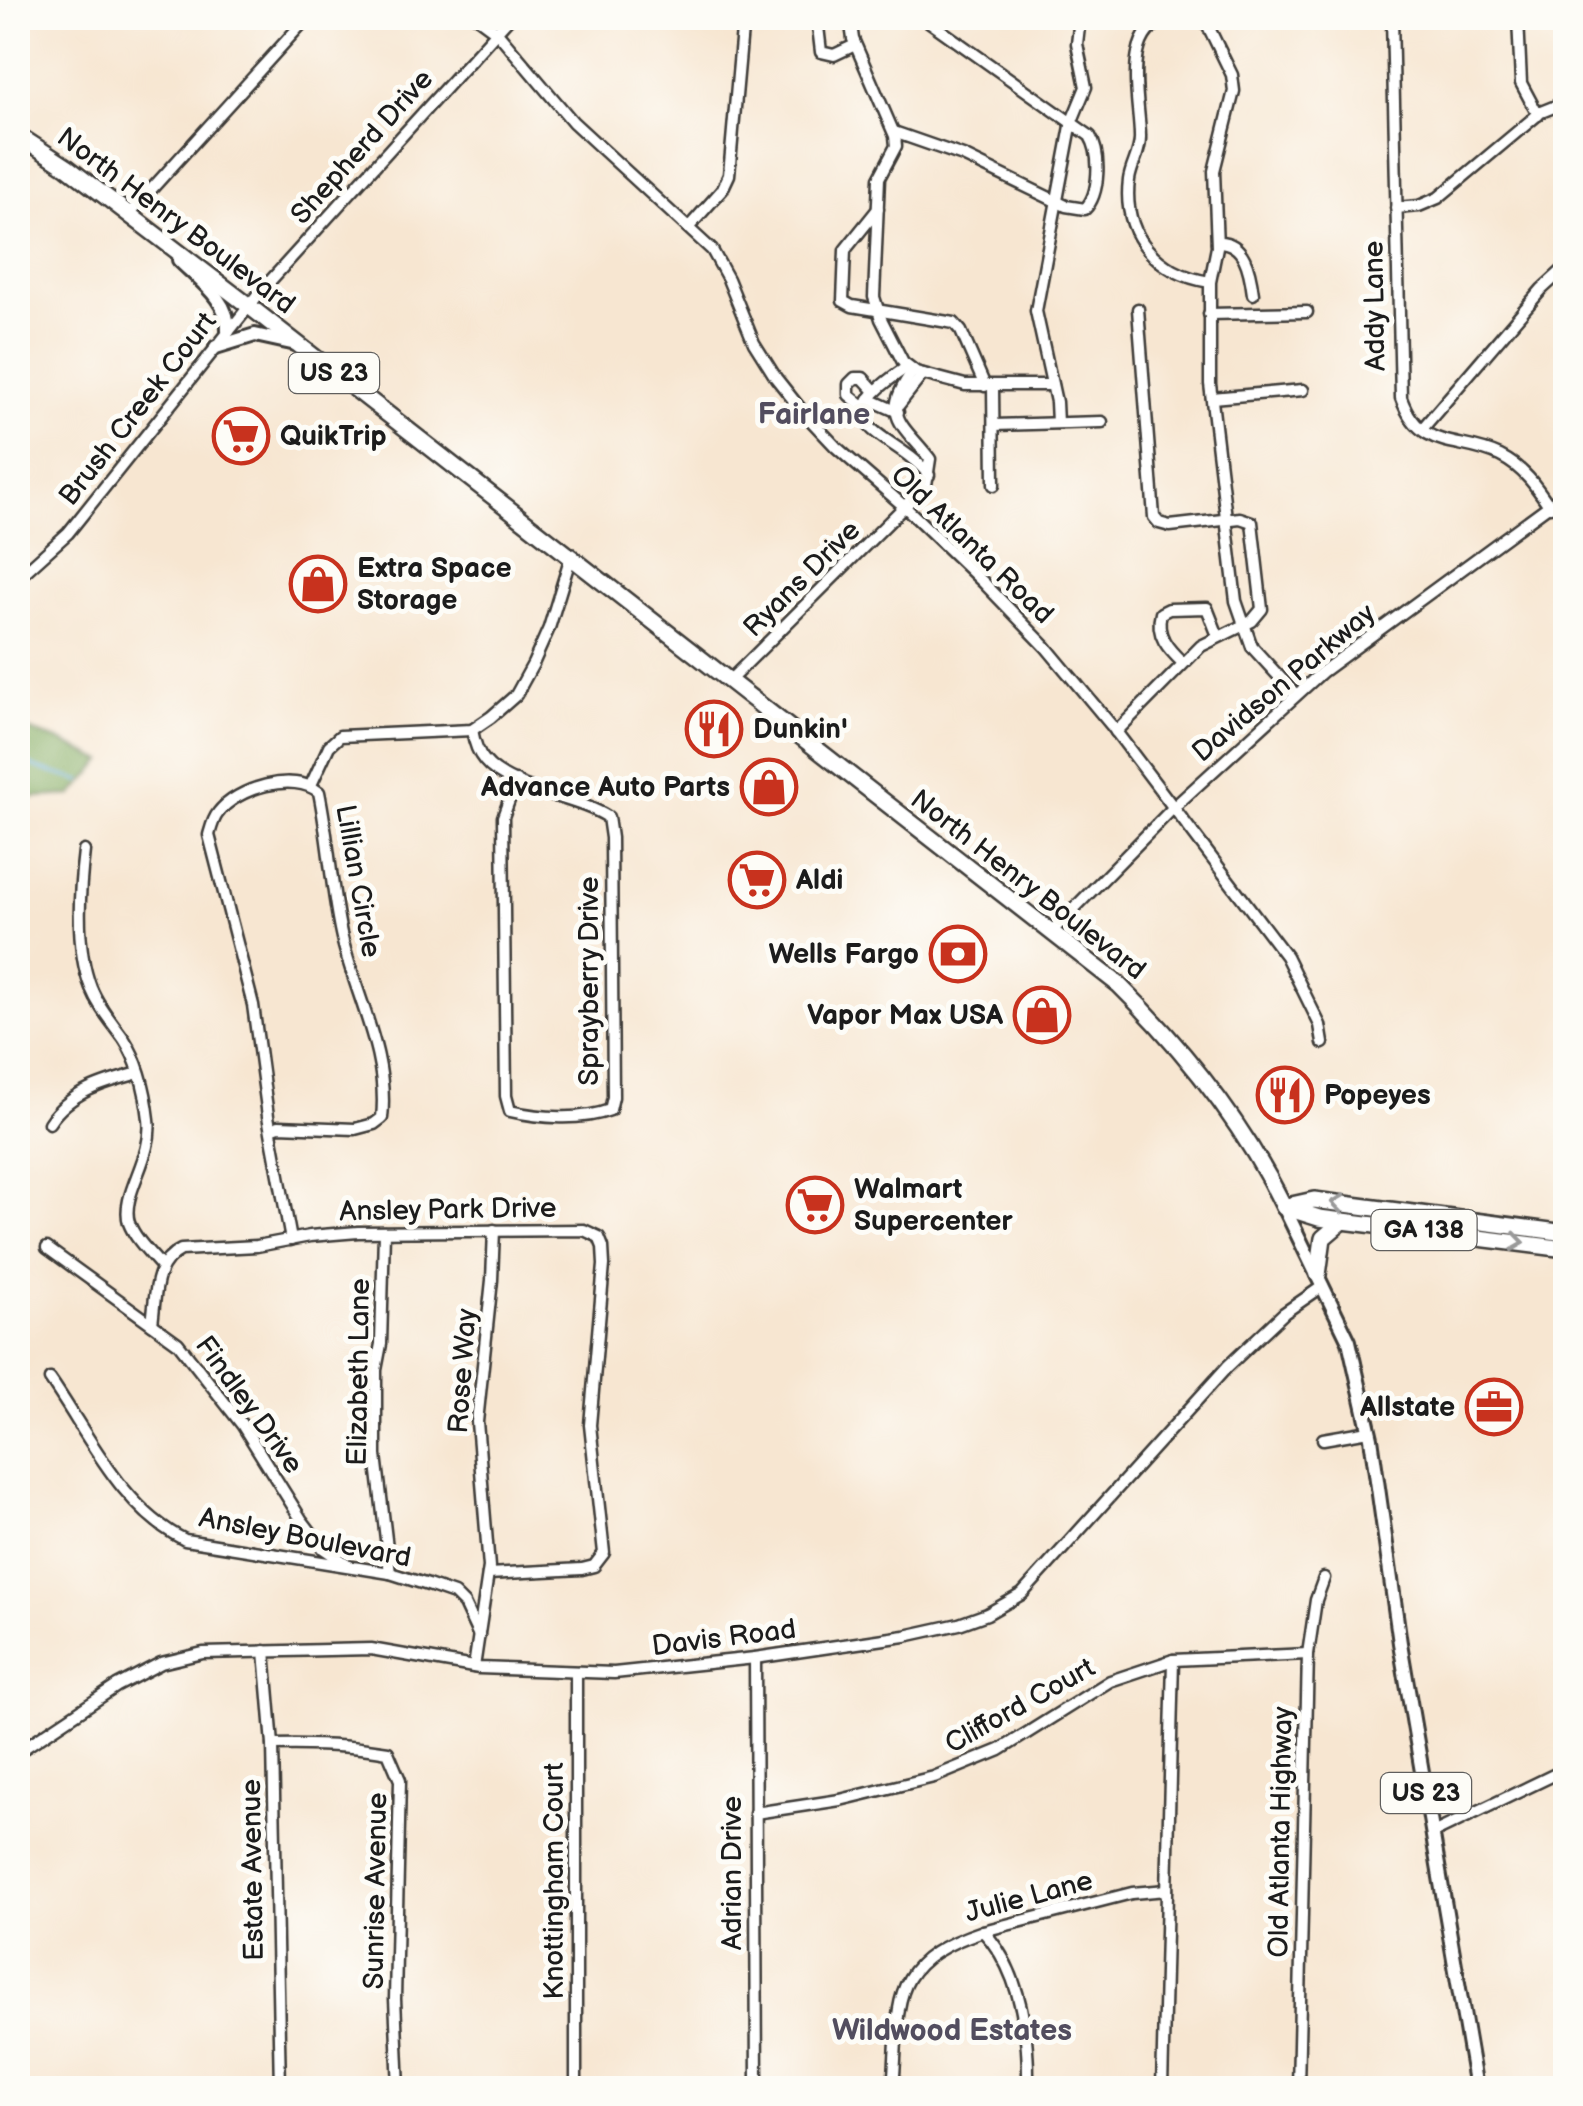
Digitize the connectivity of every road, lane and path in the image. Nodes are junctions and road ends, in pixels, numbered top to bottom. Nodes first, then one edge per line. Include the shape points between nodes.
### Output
1 (307, 18) edge
2 (478, 18) edge
3 (509, 18) edge
4 (743, 18) edge
5 (817, 18) edge
6 (850, 18) edge
7 (924, 18) edge
8 (1080, 18) edge
9 (1392, 18) edge
10 (1518, 18) edge
11 (1165, 19) edge
12 (1199, 19) edge
13 (497, 32) junction
14 (855, 45) junction
15 (1566, 102) edge
16 (1538, 115) junction
17 (1072, 121) junction
18 (894, 132) junction
19 (18, 135) edge
20 (1057, 202) junction
21 (1396, 208) junction
22 (878, 209) junction
23 (129, 214) junction
24 (689, 227) junction
25 (156, 237) junction
26 (1217, 242) junction
27 (1566, 267) edge
28 (1210, 282) junction
29 (1253, 294) dead end
30 (249, 306) junction
31 (877, 309) junction
32 (1138, 309) dead end
33 (1307, 312) dead end
34 (1209, 314) junction
35 (228, 330) junction
36 (299, 346) junction
37 (216, 347) junction
38 (914, 371) junction
39 (1052, 384) junction
40 (988, 386) junction
41 (1303, 390) dead end
42 (1212, 398) junction
43 (870, 399) junction
44 (898, 409) junction
45 (1102, 422) dead end
46 (1057, 423) junction
47 (994, 425) junction
48 (1422, 430) junction
49 (928, 475) junction
50 (994, 485) dead end
51 (1566, 493) edge
52 (906, 508) junction
53 (1550, 508) junction
54 (1226, 520) junction
55 (571, 556) junction
56 (18, 578) edge
57 (1243, 625) junction
58 (1218, 636) junction
59 (1184, 663) junction
60 (729, 682) junction
61 (1296, 695) junction
62 (472, 730) junction
63 (1116, 732) junction
64 (516, 781) junction
65 (312, 786) junction
66 (1174, 807) junction
67 (84, 850) dead end
68 (1052, 932) junction
69 (1323, 1043) dead end
70 (139, 1073) junction
71 (49, 1124) dead end
72 (271, 1130) junction
73 (1284, 1207) junction
74 (1343, 1221) junction
75 (494, 1230) junction
76 (384, 1232) junction
77 (1566, 1233) edge
78 (291, 1240) junction
79 (47, 1248) dead end
80 (1566, 1249) edge
81 (161, 1266) junction
82 (1321, 1281) junction
83 (152, 1324) junction
84 (50, 1379) dead end
85 (1369, 1431) junction
86 (1322, 1439) dead end
87 (352, 1568) junction
88 (390, 1573) junction
89 (488, 1574) junction
90 (1324, 1578) dead end
91 (479, 1636) junction
92 (265, 1651) junction
93 (1308, 1654) junction
94 (755, 1658) junction
95 (1174, 1660) junction
96 (474, 1667) junction
97 (576, 1674) junction
98 (273, 1745) junction
99 (18, 1752) edge
100 (1566, 1769) edge
101 (756, 1812) junction
102 (1433, 1833) junction
103 (1167, 1890) junction
104 (983, 1932) junction
105 (280, 2088) edge
106 (399, 2088) edge
107 (576, 2088) edge
108 (757, 2088) edge
109 (892, 2088) edge
110 (1028, 2088) edge
111 (1162, 2088) edge
112 (1298, 2088) edge
113 (1476, 2088) edge

1 - 23 street
2 - 13 street, Old Atlanta Road
3 - 13 street, Shepherd Drive
4 - 24 street via 730,175
5 - 14 street via 821,52 834,55
6 - 14 street
7 - 17 street
8 - 17 street via 1077,44 1086,88
9 - 21 street, Addy Lane
10 - 16 street via 1521,83
11 - 12 street
11 - 28 street via 1148,33 1136,68 1140,138 1129,179 1130,209 1139,239 1159,262
12 - 26 street via 1234,86 1214,171
13 - 24 street, Old Atlanta Road via 574,122
13 - 30 street, Shepherd Drive
14 - 18 street
15 - 16 street
16 - 21 street via 1438,198
17 - 20 street
17 - 20 street via 1098,150 1091,203 1082,209
18 - 20 street via 963,156
18 - 22 street via 896,146 879,178
19 - 23 highway, North Henry Boulevard / US 23
20 - 39 street via 1036,317
21 - 48 street, Addy Lane via 1399,384 1404,406
22 - 31 street
22 - 31 street via 846,250 842,294 848,305
23 - 25 highway, North Henry Boulevard / US 23
24 - 52 street, Old Atlanta Road via 712,250 776,378 836,448
25 - 30 highway, North Henry Boulevard / US 23
25 - 35 main road via 224,306
26 - 28 street
26 - 29 street via 1239,250
27 - 48 street
28 - 34 street
30 - 35 street, Brush Creek Court
30 - 36 highway, North Henry Boulevard / US 23
31 - 38 street
31 - 40 street via 954,323
32 - 54 street via 1154,517 1170,526
33 - 34 street
34 - 42 street
35 - 37 street, Brush Creek Court
36 - 37 main road via 255,336
36 - 55 highway, North Henry Boulevard / US 23
37 - 56 street, Brush Creek Court via 68,533
38 - 40 street
38 - 43 street
38 - 44 street
39 - 40 street
39 - 46 street
40 - 47 street
41 - 42 street
42 - 54 street
43 - 44 street
43 - 49 street via 867,422 877,437
44 - 49 street via 903,430 930,459
45 - 46 street
46 - 47 street
47 - 50 street
48 - 53 street via 1512,463
49 - 52 street, Ryans Drive
51 - 53 street, Davidson Parkway
52 - 60 street, Ryans Drive
52 - 63 street, Old Atlanta Road via 1046,648
53 - 61 street, Davidson Parkway
54 - 57 street
54 - 57 street via 1253,524 1262,608
55 - 60 highway, North Henry Boulevard / US 23
55 - 62 street via 549,628 516,695
57 - 58 street
57 - 61 street via 1252,647
58 - 59 street
58 - 59 street via 1207,608 1161,613 1163,640
59 - 63 street
60 - 68 highway, North Henry Boulevard / US 23
61 - 66 street, Davidson Parkway
62 - 64 street, Sprayberry Drive via 485,762
62 - 65 street via 340,736
63 - 66 street, Old Atlanta Road
64 - 64 street, Sprayberry Drive via 503,817 506,1096 510,1111 527,1115 595,1116 610,1110 613,1097 608,816
65 - 72 street, Lillian Circle via 290,783 242,793 219,811 209,835 253,1005
65 - 72 street, Lillian Circle via 319,792 341,934 378,1056 382,1118 362,1129
66 - 68 street, Davidson Parkway
66 - 69 street, Old Atlanta Road via 1286,956
67 - 70 street via 86,974
68 - 73 highway, North Henry Boulevard / US 23 via 1118,984 1178,1047 1251,1146
70 - 71 street via 80,1094
70 - 81 street via 150,1139 128,1218
72 - 78 street, Lillian Circle
73 - 74 highway, GA 138
77 -> 73 highway, GA 138 via 1314,1200
73 - 82 main road, North Henry Boulevard / US 23
74 -> 80 highway, GA 138
74 - 82 highway via 1322,1238
75 - 76 street, Ansley Park Drive
75 - 89 street, Rose Way via 478,1422
75 - 89 street, Ansley Park Drive via 584,1230 603,1246 590,1425 604,1553 582,1569
76 - 78 street, Ansley Park Drive
76 - 88 street, Elizabeth Lane via 376,1455
78 - 81 street, Ansley Park Drive via 181,1250
79 - 83 street, Findley Drive
81 - 83 street
82 - 85 main road, North Henry Boulevard / US 23 via 1348,1341
82 - 94 street, Davis Road via 1227,1367 1022,1594 959,1624
83 - 87 street, Findley Drive via 205,1376 323,1548
84 - 87 street, Ansley Boulevard via 125,1490 165,1530 225,1549
85 - 86 street
85 - 102 main road, North Henry Boulevard / US 23
87 - 88 street, Ansley Boulevard
88 - 91 street, Ansley Boulevard via 454,1594
89 - 91 street
90 - 93 street, Old Atlanta Highway
91 - 96 street
92 - 96 street, Davis Road via 371,1649
92 - 98 street, Estate Avenue
92 - 99 street, Davis Road via 203,1653 161,1663
93 - 95 street, Clifford Court
93 - 112 street, Old Atlanta Highway
94 - 97 street, Davis Road
94 - 101 street, Adrian Drive
95 - 101 street, Clifford Court via 1110,1681 1000,1750 934,1778
95 - 103 street
96 - 97 street, Davis Road
97 - 107 street, Knottingham Court
98 - 105 street, Estate Avenue
98 - 106 street, Sunrise Avenue via 388,1752 400,1780
100 - 102 street
101 - 108 street, Adrian Drive
102 - 113 main road, North Henry Boulevard / US 23
103 - 104 street, Julie Lane
103 - 111 street
104 - 109 street, Julie Lane via 946,1946 917,1967 901,1990
104 - 110 street via 1008,1963 1024,2029

